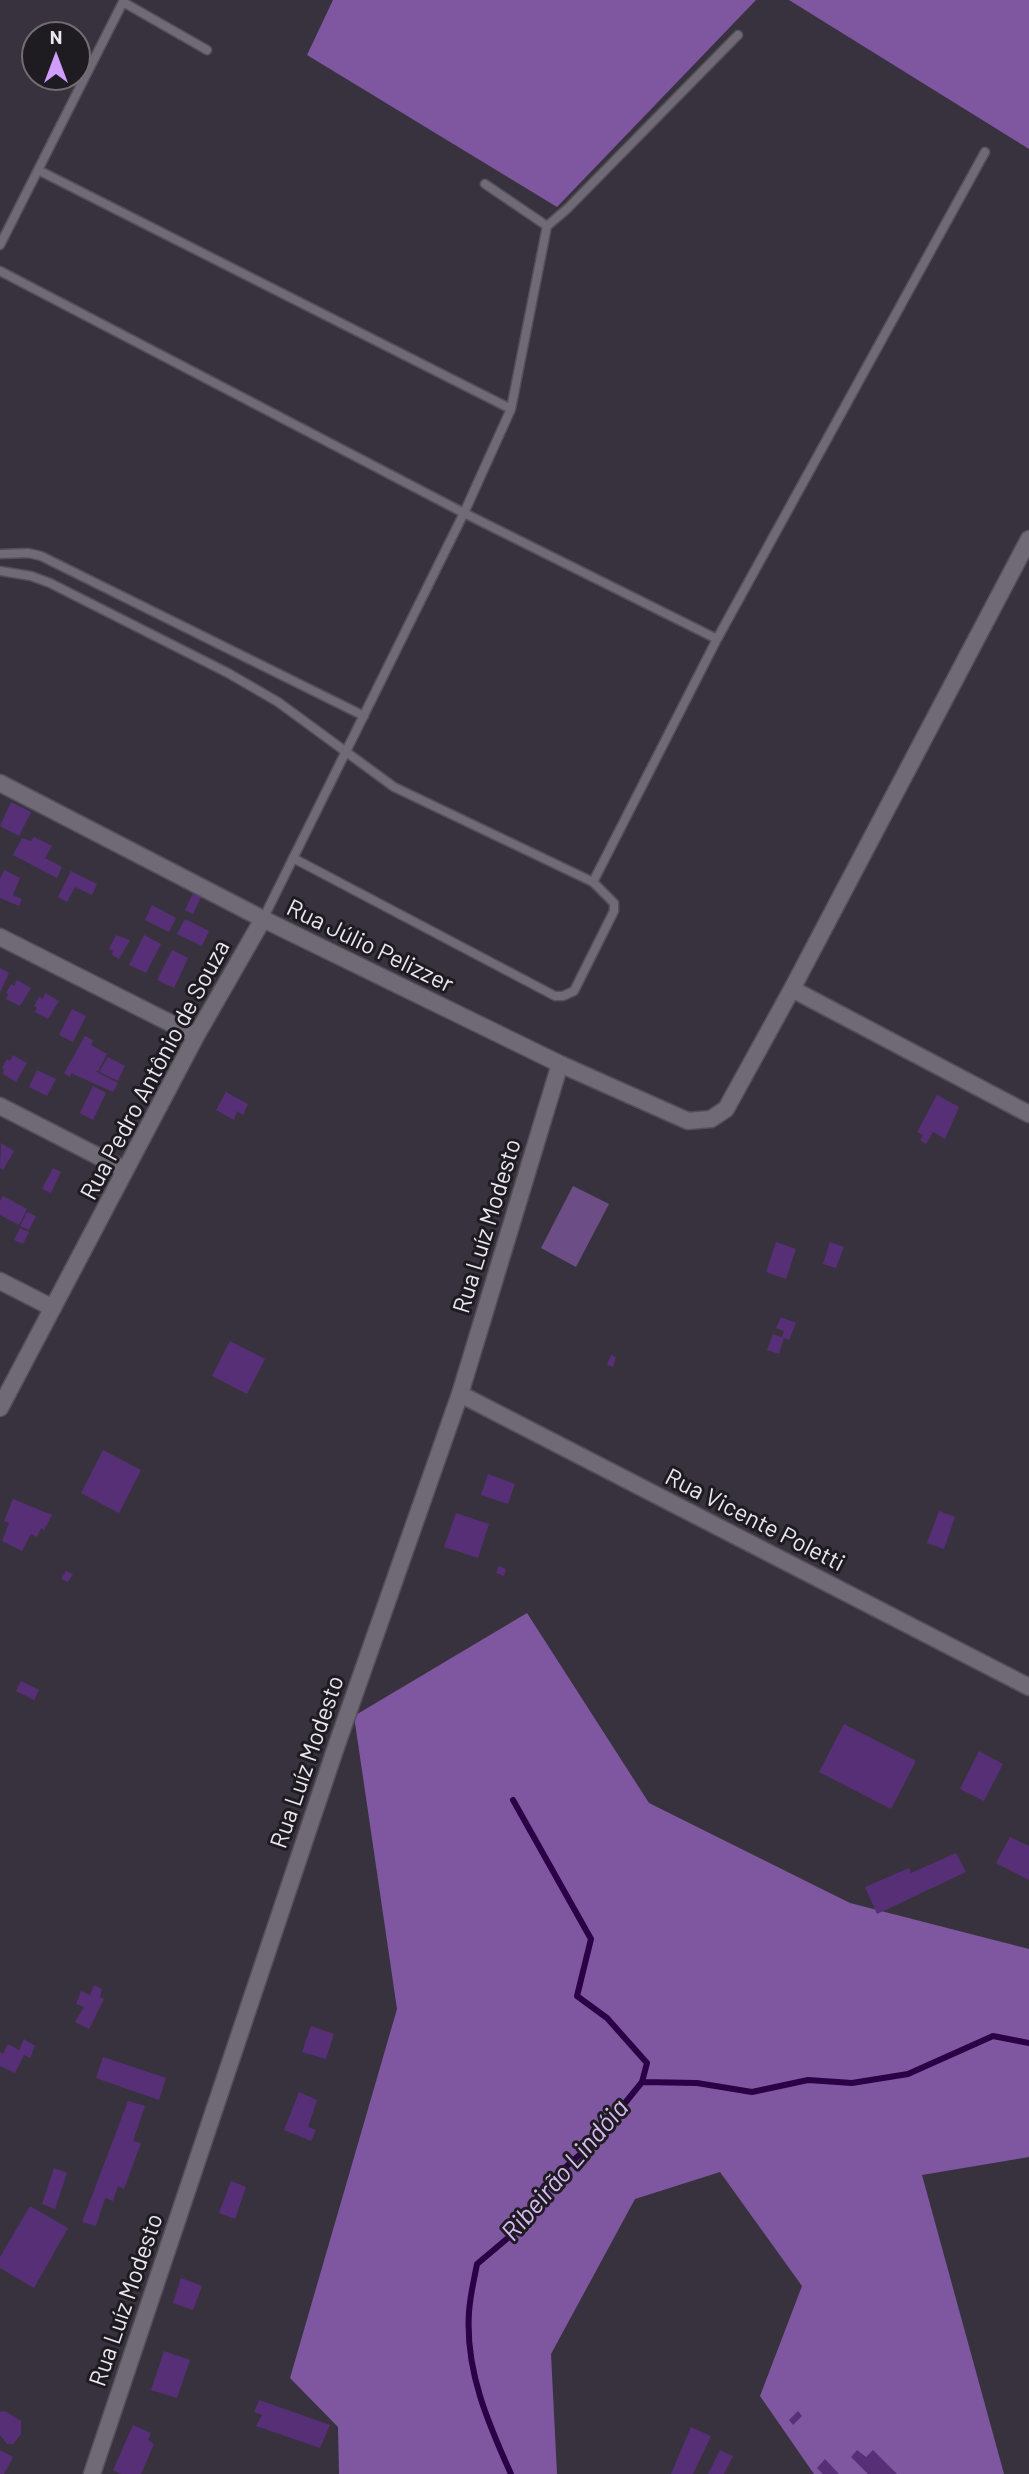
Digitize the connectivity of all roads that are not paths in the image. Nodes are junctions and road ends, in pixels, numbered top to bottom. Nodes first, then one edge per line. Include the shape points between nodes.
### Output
1 (738, 35) dead end
2 (207, 50) dead end
3 (985, 152) dead end
4 (38, 170) junction
5 (485, 184) dead end
6 (547, 226) junction
7 (0, 245) edge
8 (0, 271) edge
9 (511, 410) junction
10 (464, 513) junction
11 (1029, 539) edge
12 (0, 554) edge
13 (0, 571) edge
14 (717, 639) junction
15 (363, 716) junction
16 (347, 752) junction
17 (0, 783) edge
18 (293, 858) junction
19 (593, 882) junction
20 (263, 919) junction
21 (0, 937) edge
22 (792, 989) junction
23 (196, 1036) junction
24 (560, 1064) junction
25 (0, 1106) edge
26 (1029, 1114) edge
27 (125, 1170) junction
28 (0, 1281) edge
29 (53, 1308) junction
30 (460, 1394) junction
31 (0, 1408) edge
32 (1029, 1687) edge
33 (92, 2474) edge

1 - 6 lane
2 - 4 lane via 123,2
3 - 14 lane
4 - 7 lane
4 - 9 lane
5 - 6 lane
6 - 9 lane, Rua Pedro Antônio de Souza
8 - 10 lane
9 - 10 lane, Rua Pedro Antônio de Souza
10 - 14 lane
10 - 15 lane, Rua Pedro Antônio de Souza
11 - 22 street
12 - 15 lane via 41,556
13 - 16 lane via 50,583 229,673
14 - 19 lane
15 - 16 lane, Rua Pedro Antônio de Souza
16 - 18 lane, Rua Pedro Antônio de Souza
16 - 19 lane via 394,787
17 - 20 street, Rua Júlio Pelizzer
18 - 19 lane via 555,996 574,992 614,911 614,902
18 - 20 lane, Rua Pedro Antônio de Souza
20 - 23 street, Rua Pedro Antônio de Souza
20 - 24 street, Rua Júlio Pelizzer
21 - 23 street
22 - 24 street, Rua Júlio Pelizzer via 726,1109 711,1119 688,1121
22 - 26 street
23 - 27 street, Rua Pedro Antônio de Souza
24 - 30 street, Rua Luíz Modesto
25 - 27 street
27 - 29 street, Rua Pedro Antônio de Souza
28 - 29 street
29 - 31 street, Rua Pedro Antônio de Souza
30 - 32 street, Rua Vicente Poletti
30 - 33 street, Rua Luíz Modesto via 336,1747

